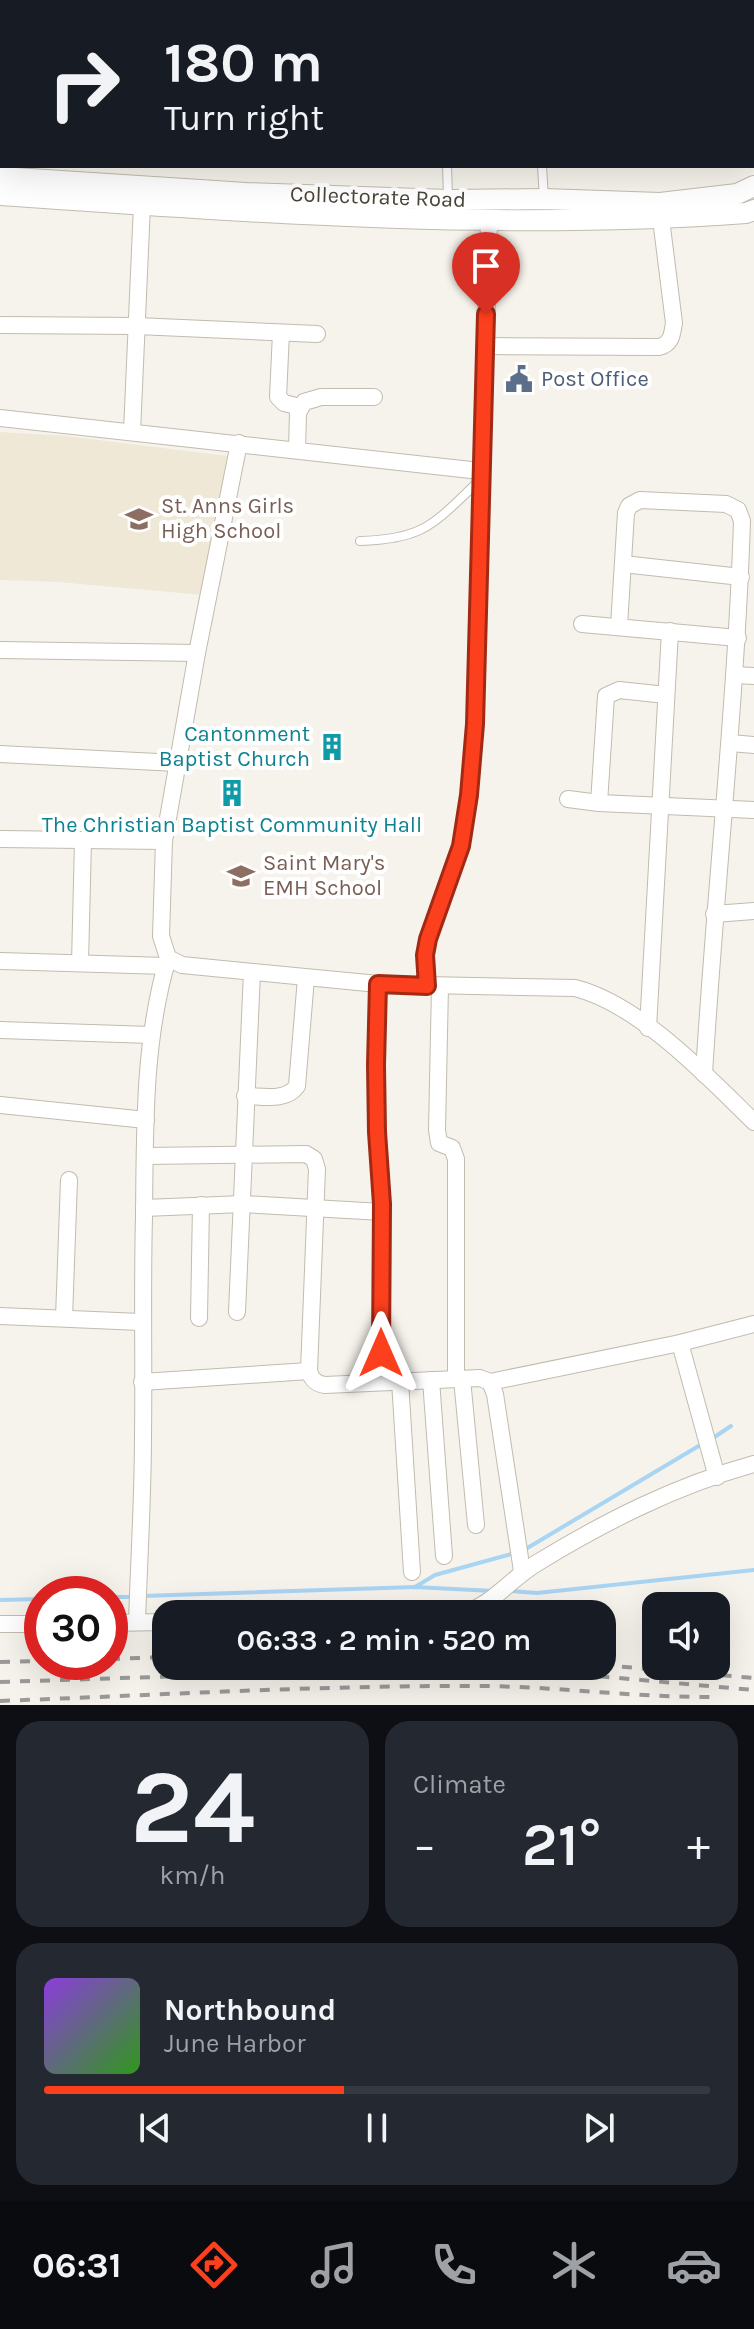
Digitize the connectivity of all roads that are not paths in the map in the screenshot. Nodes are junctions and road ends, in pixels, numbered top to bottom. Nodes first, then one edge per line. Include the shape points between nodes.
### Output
1 (447, 168) edge
2 (542, 168) edge
3 (0, 177) edge
4 (754, 186) edge
5 (0, 195) edge
6 (544, 199) junction
7 (449, 200) junction
8 (142, 205) junction
9 (754, 210) edge
10 (661, 219) junction
11 (545, 220) junction
12 (448, 221) junction
13 (489, 221) junction
14 (0, 325) edge
15 (137, 326) junction
16 (281, 333) junction
17 (317, 334) dead end
18 (485, 346) junction
19 (374, 397) dead end
20 (300, 407) junction
21 (0, 418) edge
22 (132, 432) junction
23 (239, 443) junction
24 (297, 450) junction
25 (480, 476) junction
26 (747, 514) edge
27 (360, 541) dead end
28 (623, 564) junction
29 (745, 569) edge
30 (747, 617) edge
31 (582, 624) dead end
32 (619, 626) junction
33 (670, 631) junction
34 (738, 638) junction
35 (0, 650) edge
36 (197, 653) junction
37 (735, 675) junction
38 (754, 676) edge
39 (666, 695) junction
40 (730, 743) junction
41 (754, 745) edge
42 (0, 754) edge
43 (177, 763) junction
44 (568, 799) dead end
45 (599, 803) junction
46 (660, 805) junction
47 (725, 808) junction
48 (754, 810) edge
49 (0, 839) edge
50 (83, 840) junction
51 (164, 841) junction
52 (754, 911) edge
53 (714, 914) junction
54 (0, 961) edge
55 (167, 962) junction
56 (80, 963) junction
57 (252, 972) junction
58 (306, 978) junction
59 (378, 984) junction
60 (433, 986) junction
61 (648, 1028) junction
62 (0, 1030) edge
63 (151, 1035) junction
64 (704, 1074) junction
65 (245, 1096) junction
66 (0, 1105) edge
67 (146, 1120) junction
68 (754, 1122) edge
69 (244, 1153) junction
70 (145, 1156) junction
71 (69, 1180) dead end
72 (243, 1204) junction
73 (201, 1205) junction
74 (144, 1208) junction
75 (314, 1208) junction
76 (382, 1212) junction
77 (237, 1312) dead end
78 (0, 1316) edge
79 (64, 1318) junction
80 (199, 1318) dead end
81 (141, 1322) junction
82 (754, 1324) edge
83 (680, 1343) junction
84 (309, 1371) junction
85 (459, 1379) junction
86 (431, 1380) junction
87 (381, 1381) junction
88 (400, 1381) junction
89 (142, 1382) junction
90 (490, 1382) junction
91 (754, 1464) edge
92 (717, 1477) junction
93 (476, 1525) dead end
94 (444, 1556) dead end
95 (522, 1566) junction
96 (412, 1572) dead end
97 (490, 1600) edge
98 (137, 1614) junction
99 (128, 1617) edge
100 (152, 1618) edge
101 (0, 1624) edge
102 (24, 1624) edge

1 - 7 lane
2 - 6 lane
3 - 7 street, Collectorate Road
4 - 6 street, Collectorate Road via 737,194 660,203
5 - 8 street, Collectorate Road
6 - 7 street, Collectorate Road
6 - 11 lane
7 - 12 lane
8 - 12 street, Collectorate Road
8 - 15 street
9 - 10 street, Collectorate Road
10 - 11 street, Collectorate Road
10 - 18 street via 674,323 664,346
11 - 13 street, Collectorate Road
12 - 13 street, Collectorate Road
13 - 18 street
14 - 15 street
15 - 16 street
15 - 22 street
16 - 17 street
16 - 20 street via 278,397
18 - 25 street
19 - 20 street via 321,397
20 - 24 street
21 - 22 street via 48,429
22 - 23 street via 164,442
23 - 24 street
23 - 36 street
24 - 25 street
25 - 27 lane via 423,530 393,540
25 - 60 street via 469,795 461,846 428,939 425,955
26 - 28 street via 726,504 634,502 626,513
26 - 29 street
28 - 29 street
28 - 32 street
29 - 30 street
30 - 34 street
31 - 32 street
32 - 33 street
33 - 34 street
33 - 39 street
34 - 37 street
35 - 36 street
36 - 43 street
37 - 38 street
37 - 40 street
39 - 45 street via 619,690 606,696
39 - 46 street
40 - 41 street
40 - 47 street
42 - 43 street
43 - 51 street
44 - 45 street
45 - 46 street
46 - 47 street
46 - 61 street
47 - 48 street
47 - 53 street
49 - 50 street
50 - 51 street
50 - 56 street
51 - 55 street via 161,936
52 - 53 street
53 - 64 street
54 - 56 street
55 - 56 street
55 - 57 street
55 - 63 street
57 - 58 street
57 - 65 street
58 - 59 street
58 - 65 street via 297,1086 283,1096
59 - 60 street
59 - 76 street
60 - 61 street via 575,988 597,993
60 - 85 street via 437,1130 439,1143 452,1148 456,1159
61 - 64 street
62 - 63 street
63 - 67 street
64 - 68 street
65 - 69 street
66 - 67 street
67 - 70 street
69 - 70 street
69 - 72 street
69 - 75 street via 311,1156 317,1169
70 - 74 street
71 - 79 street
72 - 73 street
72 - 75 street
72 - 77 street
73 - 74 street
73 - 80 street
74 - 81 street
75 - 76 street
75 - 84 street
76 - 87 street
78 - 79 street
79 - 81 street
81 - 89 street
82 - 83 street
83 - 90 street
83 - 92 street
84 - 87 street via 320,1385
84 - 89 street
85 - 86 street
85 - 90 street
85 - 93 street
86 - 88 street
86 - 94 street
87 - 88 street
88 - 96 street
89 - 98 street
90 - 95 street
91 - 92 street
92 - 95 street via 637,1506
95 - 97 street
98 - 99 street
98 - 100 street
101 - 102 street

